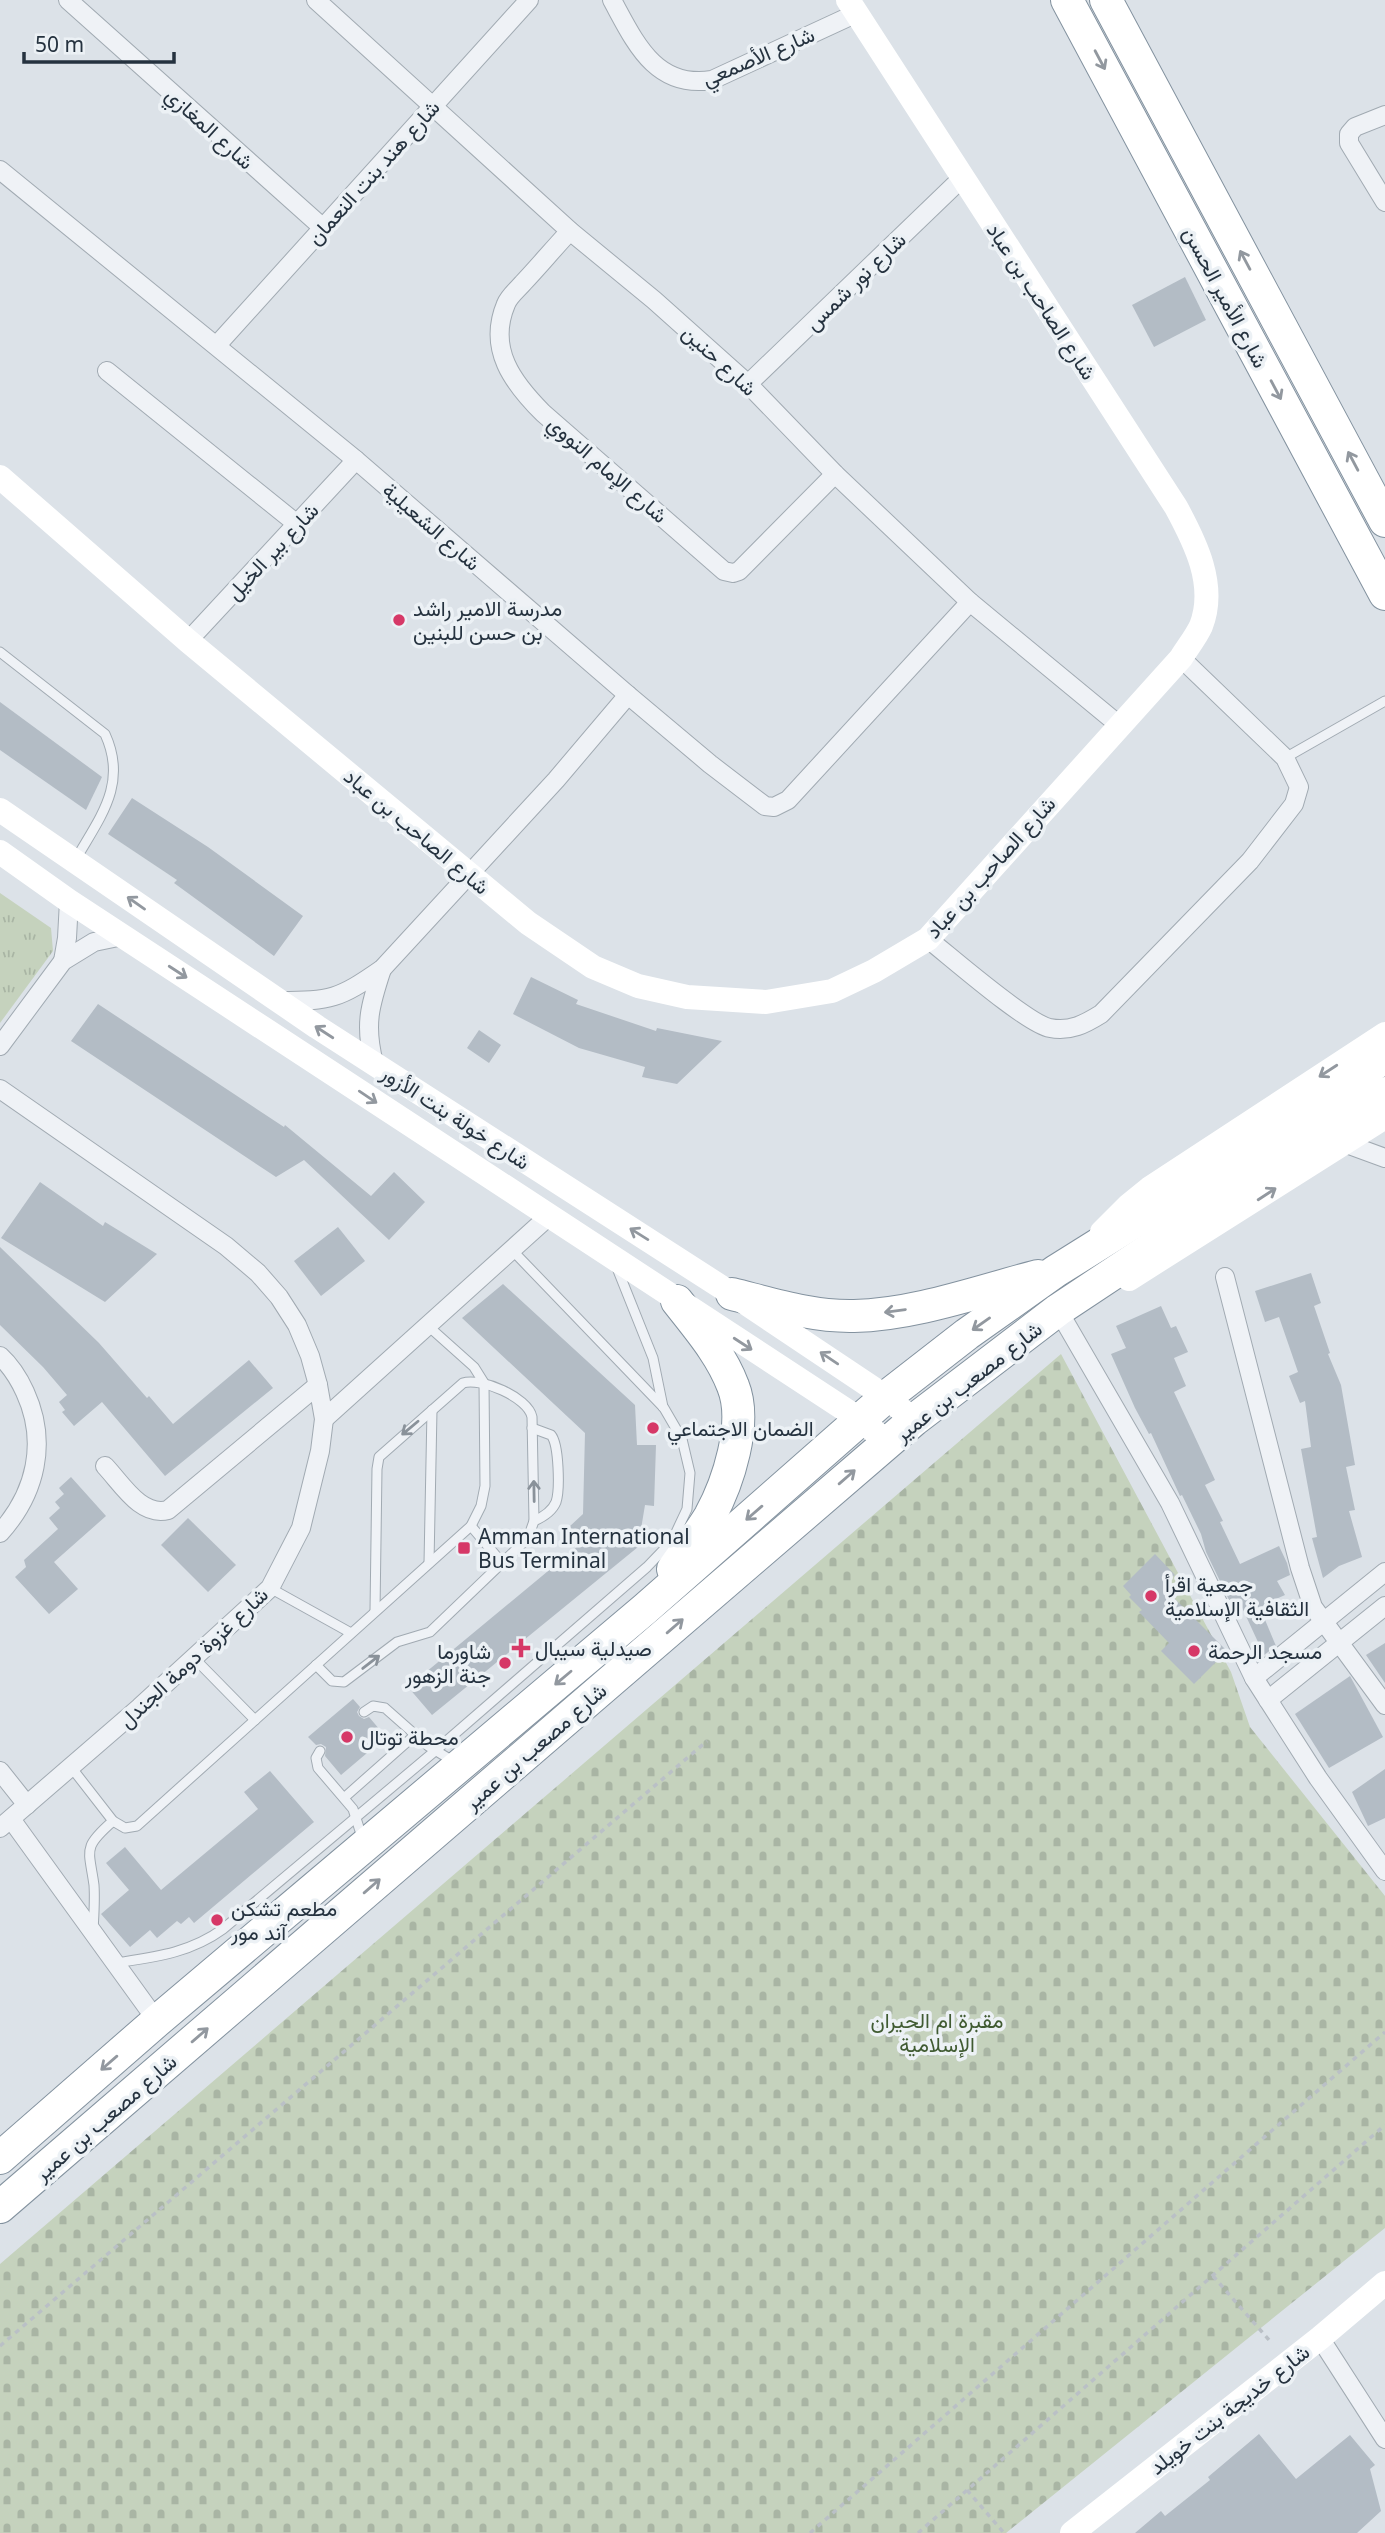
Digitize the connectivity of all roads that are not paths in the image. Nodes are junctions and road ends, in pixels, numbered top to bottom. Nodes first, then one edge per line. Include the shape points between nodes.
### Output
1 (68, 0) edge
2 (316, 0) edge
3 (529, 0) edge
4 (612, 0) edge
5 (1067, 0) edge
6 (1106, 0) edge
7 (852, 7) edge
8 (433, 107) junction
9 (1385, 115) edge
10 (0, 170) edge
11 (962, 178) junction
12 (1385, 202) edge
13 (322, 227) junction
14 (570, 231) junction
15 (217, 345) junction
16 (107, 372) dead end
17 (748, 384) junction
18 (356, 460) junction
19 (835, 474) junction
20 (0, 477) edge
21 (1385, 521) edge
22 (297, 524) junction
23 (1385, 594) edge
24 (970, 602) junction
25 (188, 641) junction
26 (0, 652) edge
27 (1181, 658) junction
28 (628, 695) junction
29 (1385, 701) edge
30 (1119, 725) junction
31 (1285, 758) junction
32 (0, 810) edge
33 (0, 852) edge
34 (75, 860) junction
35 (467, 874) junction
36 (69, 901) junction
37 (123, 936) junction
38 (928, 939) junction
39 (63, 961) junction
40 (382, 969) junction
41 (279, 1001) junction
42 (1385, 1034) edge
43 (0, 1046) edge
44 (1385, 1057) edge
45 (374, 1063) junction
46 (0, 1089) edge
47 (1385, 1093) edge
48 (1385, 1117) edge
49 (1344, 1143) junction
50 (1385, 1158) edge
51 (548, 1217) junction
52 (512, 1250) junction
53 (614, 1260) junction
54 (1065, 1266) junction
55 (1225, 1277) dead end
56 (733, 1294) junction
57 (677, 1301) junction
58 (1069, 1303) junction
59 (427, 1325) junction
60 (0, 1356) edge
61 (484, 1383) junction
62 (318, 1385) junction
63 (886, 1397) junction
64 (664, 1408) junction
65 (432, 1410) junction
66 (324, 1419) junction
67 (861, 1420) junction
68 (914, 1420) junction
69 (533, 1428) junction
70 (888, 1443) junction
71 (106, 1466) dead end
72 (534, 1521) junction
73 (471, 1526) junction
74 (0, 1533) edge
75 (429, 1563) junction
76 (502, 1564) junction
77 (1385, 1572) edge
78 (270, 1588) junction
79 (1385, 1606) edge
80 (645, 1609) junction
81 (375, 1611) junction
82 (1324, 1622) junction
83 (351, 1633) junction
84 (1341, 1643) junction
85 (194, 1658) junction
86 (316, 1665) junction
87 (1254, 1678) junction
88 (1268, 1700) junction
89 (1385, 1705) edge
90 (364, 1712) dead end
91 (255, 1720) junction
92 (415, 1735) junction
93 (320, 1751) dead end
94 (448, 1758) junction
95 (71, 1767) junction
96 (0, 1771) edge
97 (345, 1797) junction
98 (27, 1805) junction
99 (357, 1816) junction
100 (113, 1821) junction
101 (6, 1823) edge
102 (363, 1847) junction
103 (1385, 1871) edge
104 (93, 1932) junction
105 (116, 1963) junction
106 (157, 2021) junction
107 (0, 2158) edge
108 (0, 2207) edge
109 (1385, 2283) edge
110 (1320, 2338) junction
111 (1385, 2440) edge
112 (1072, 2533) edge

1 - 13 street, شارع المغازي
2 - 8 street, شارع حنين
3 - 8 street, شارع هند بنت النعمان
4 - 7 street, شارع الأصمعي via 648,60 670,76 693,83 712,80
5 -> 23 highway, شارع الأمير الحسن
21 -> 6 highway, شارع الأمير الحسن
7 - 11 street, شارع الصاحب بن عباد
8 - 13 street, شارع هند بنت النعمان
8 - 14 street, شارع حنين
9 - 12 street via 1355,127 1349,143
10 - 15 street, شارع الشعيلية
11 - 17 street, شارع نور شمس
11 - 27 street, شارع الصاحب بن عباد via 1194,541 1207,596 1201,625
13 - 15 street, شارع هند بنت النعمان
14 - 17 street, شارع حنين
14 - 19 street, شارع الإمام النووي via 507,302 501,322 507,370 543,413 724,571 733,573
15 - 18 street, شارع الشعيلية
16 - 22 street
17 - 19 street, شارع حنين
18 - 22 street, شارع بير الخيل
18 - 28 street, شارع الشعيلية
19 - 24 street, شارع حنين
20 - 25 street, شارع الصاحب بن عباد
22 - 25 street, شارع بير الخيل
24 - 28 street, شارع الشعيلية via 811,776 788,800 774,807 753,799
24 - 30 street, شارع حنين
25 - 35 street, شارع الصاحب بن عباد
26 - 34 lane via 105,734 112,749 115,773 109,802
27 - 30 street, شارع الصاحب بن عباد
27 - 31 street
28 - 35 street
29 - 31 lane
30 - 38 street, شارع الصاحب بن عباد
31 - 38 street via 1299,787 1294,804 1250,861 1101,1014 1085,1024 1049,1028
32 - 34 street, شارع خولة بنت الأزور
33 - 36 street, شارع خولة بنت الأزور
41 -> 34 street, شارع خولة بنت الأزور
35 - 38 street, شارع الصاحب بن عباد via 593,967 638,986 687,997 766,1002 832,991
35 - 40 street
36 - 37 street, شارع خولة بنت الأزور
36 - 39 street
37 - 39 street via 94,942
37 -> 51 street, شارع خولة بنت الأزور
39 - 43 street
40 - 41 street via 338,997
40 - 45 street via 368,1016
45 -> 41 street, شارع خولة بنت الأزور
42 -> 54 street, شارع مصعب بن عمير via 1150,1188
44 - 54 highway, شارع مصعب بن عمير
56 -> 45 street, شارع خولة بنت الأزور
46 - 62 street, شارع غزوة دومة الجندل via 258,1273 297,1325
47 - 58 highway, شارع مصعب بن عمير
48 - 49 street, شارع مصعب بن عمير
49 - 50 street
58 -> 49 street, شارع مصعب بن عمير via 1143,1272
51 - 52 street
51 - 53 street, شارع خولة بنت الأزور
52 - 59 street
52 - 64 lane
53 - 57 street, شارع خولة بنت الأزور
53 - 64 lane via 653,1358
54 -> 56 highway via 913,1308 854,1317 801,1311
54 -> 63 highway, شارع مصعب بن عمير
55 - 82 street via 1306,1586
63 -> 56 street, شارع خولة بنت الأزور
57 -> 67 street, شارع خولة بنت الأزور
57 - 80 highway via 721,1360 735,1390 739,1419 736,1451 710,1515
58 - 68 highway, شارع مصعب بن عمير
58 - 87 street
59 - 61 lane via 474,1367
59 - 66 street
60 - 74 street via 19,1379 32,1407 37,1459 26,1496
61 - 65 lane via 463,1383
61 - 69 lane via 527,1405
61 - 73 lane via 485,1486
62 - 66 street, شارع غزوة دومة الجندل
62 - 71 street via 168,1510 143,1506
63 - 67 highway, شارع مصعب بن عمير
63 - 68 street, شارع خولة بنت الأزور
64 - 94 lane via 682,1439 690,1473 687,1509 672,1541
65 - 75 lane
65 -> 81 lane via 384,1450 377,1463
66 - 78 street, شارع غزوة دومة الجندل via 302,1528
67 - 70 street, شارع خولة بنت الأزور
67 -> 80 highway, شارع مصعب بن عمير
68 - 70 highway, شارع مصعب بن عمير
72 -> 69 lane
69 - 72 lane via 551,1435 557,1446 555,1503
108 -> 70 highway, شارع مصعب بن عمير
72 - 76 lane via 528,1538
73 - 75 lane
73 - 76 lane
75 - 81 lane
86 -> 76 lane via 332,1681 344,1682 397,1642 430,1632
77 - 82 street
78 - 83 lane
78 - 85 street, شارع غزوة دومة الجندل
79 - 84 street
80 -> 94 highway, شارع مصعب بن عمير
81 - 83 lane
82 - 84 street
82 - 87 street
83 - 86 lane
84 - 88 street
84 - 89 street
85 - 91 lane
85 - 95 street, شارع غزوة دومة الجندل
86 - 91 lane
87 - 88 street
88 - 103 street
90 - 92 lane via 373,1706 385,1708
91 - 100 lane via 137,1826 125,1828
92 - 94 lane
92 - 97 lane
93 - 97 lane via 318,1768
94 - 99 lane
94 - 102 highway, شارع مصعب بن عمير
95 - 98 street, شارع غزوة دومة الجندل
95 - 100 lane
96 - 98 street
97 - 99 lane
98 - 101 street, شارع غزوة دومة الجندل
99 - 102 lane
99 - 105 lane via 210,1938 182,1951
100 - 104 lane via 93,1839 88,1856 94,1888
101 - 104 street
102 - 106 highway, شارع مصعب بن عمير
104 - 105 street
105 - 106 street
106 -> 107 highway, شارع مصعب بن عمير
109 - 110 street, شارع خديجة بنت خويلد
110 - 111 street
110 - 112 street, شارع خديجة بنت خويلد

